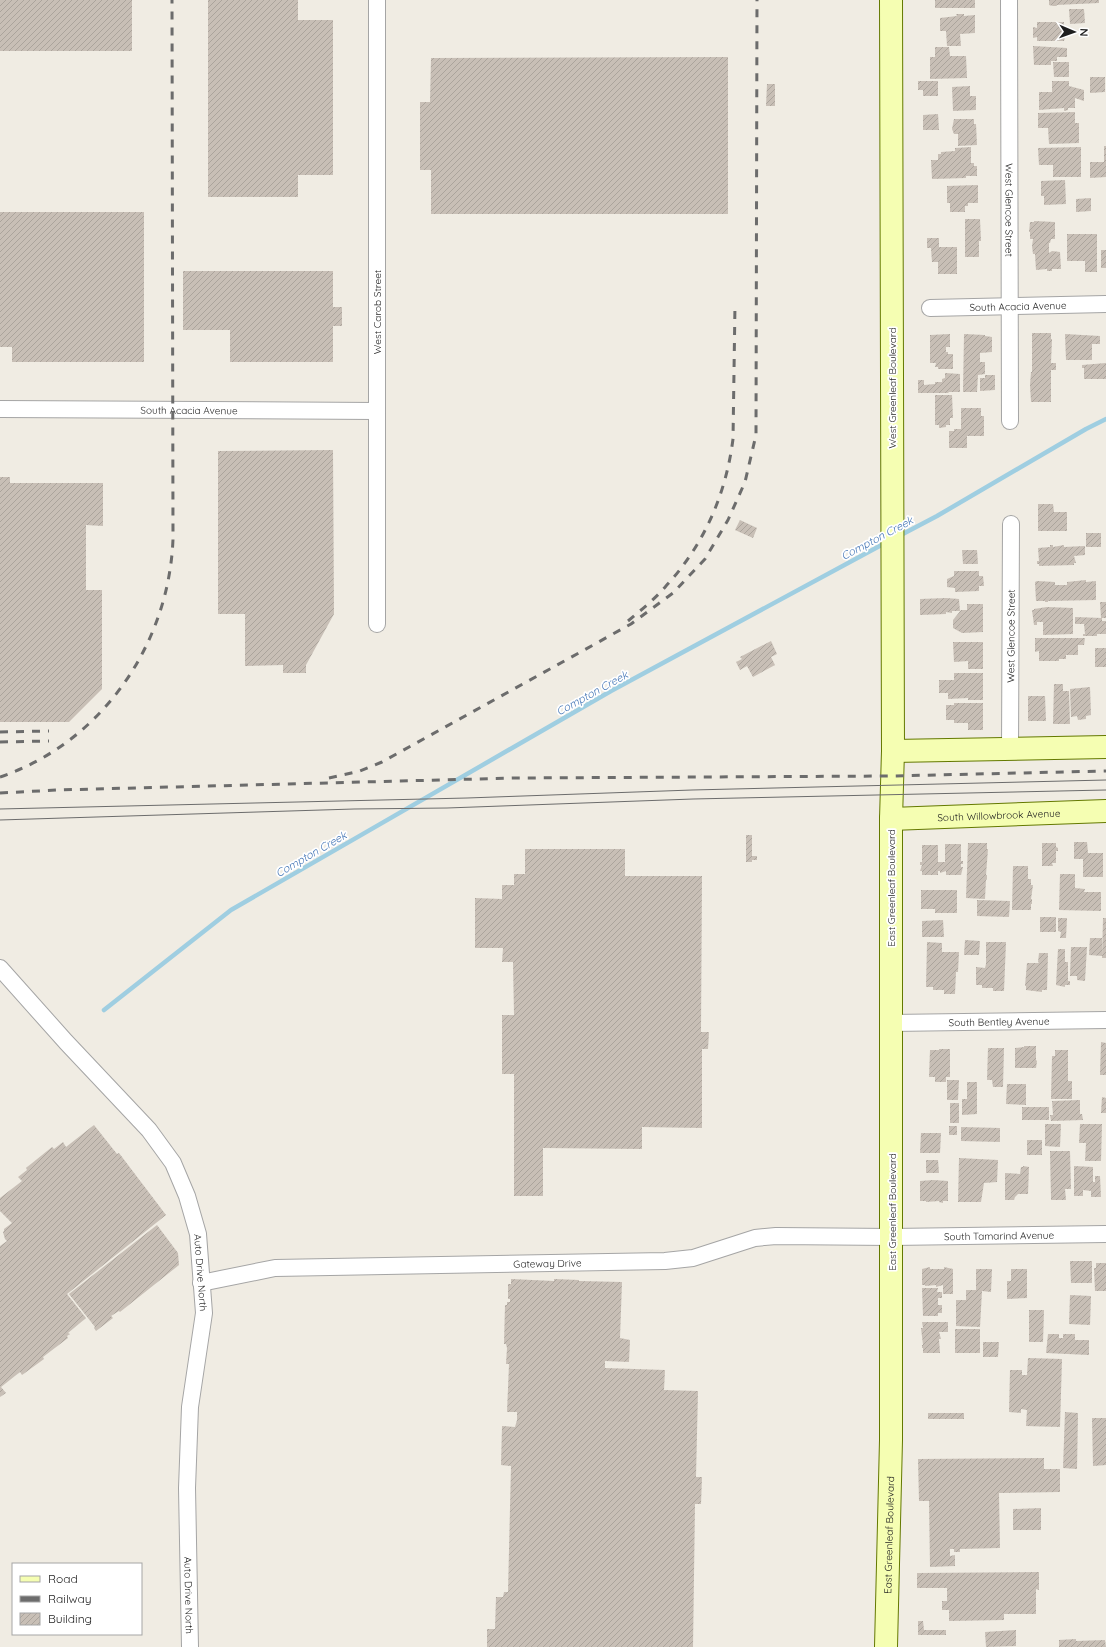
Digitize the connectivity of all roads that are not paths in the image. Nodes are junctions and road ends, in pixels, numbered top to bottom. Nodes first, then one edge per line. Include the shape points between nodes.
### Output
1 (377, 0) edge
2 (891, 0) edge
3 (1008, 0) edge
4 (1106, 304) edge
5 (1009, 305) junction
6 (930, 308) dead end
7 (0, 409) edge
8 (377, 411) junction
9 (1010, 421) dead end
10 (1011, 524) dead end
11 (377, 624) dead end
12 (1106, 747) edge
13 (1010, 749) junction
14 (893, 751) junction
15 (892, 776) joint
16 (1106, 811) edge
17 (892, 819) junction
18 (0, 968) edge
19 (1106, 1020) edge
20 (891, 1023) junction
21 (1106, 1234) edge
22 (892, 1237) junction
23 (201, 1283) junction
24 (190, 1647) edge
25 (886, 1647) edge

1 - 8 street, West Carob Street
2 - 14 street, West Greenleaf Boulevard
3 - 5 street, West Glencoe Street
4 - 5 street, South Acacia Avenue
5 - 6 street, South Acacia Avenue
5 - 9 street, West Glencoe Street
7 - 8 street, South Acacia Avenue
8 - 11 street, West Carob Street
10 - 13 street, West Glencoe Street
12 - 13 street
13 - 14 street
14 - 15 street, West Greenleaf Boulevard
15 - 17 street, East Greenleaf Boulevard
16 - 17 street, South Willowbrook Avenue
17 - 20 street, East Greenleaf Boulevard
18 - 23 street, Auto Drive North via 150,1130 173,1163 187,1196 198,1234
19 - 20 street, South Bentley Avenue
20 - 22 street, East Greenleaf Boulevard
21 - 22 street, South Tamarind Avenue
22 - 23 street, Gateway Drive via 755,1238 694,1258 665,1261 275,1268
22 - 25 street, East Greenleaf Boulevard
23 - 24 street, Auto Drive North via 204,1313 190,1407 188,1473

